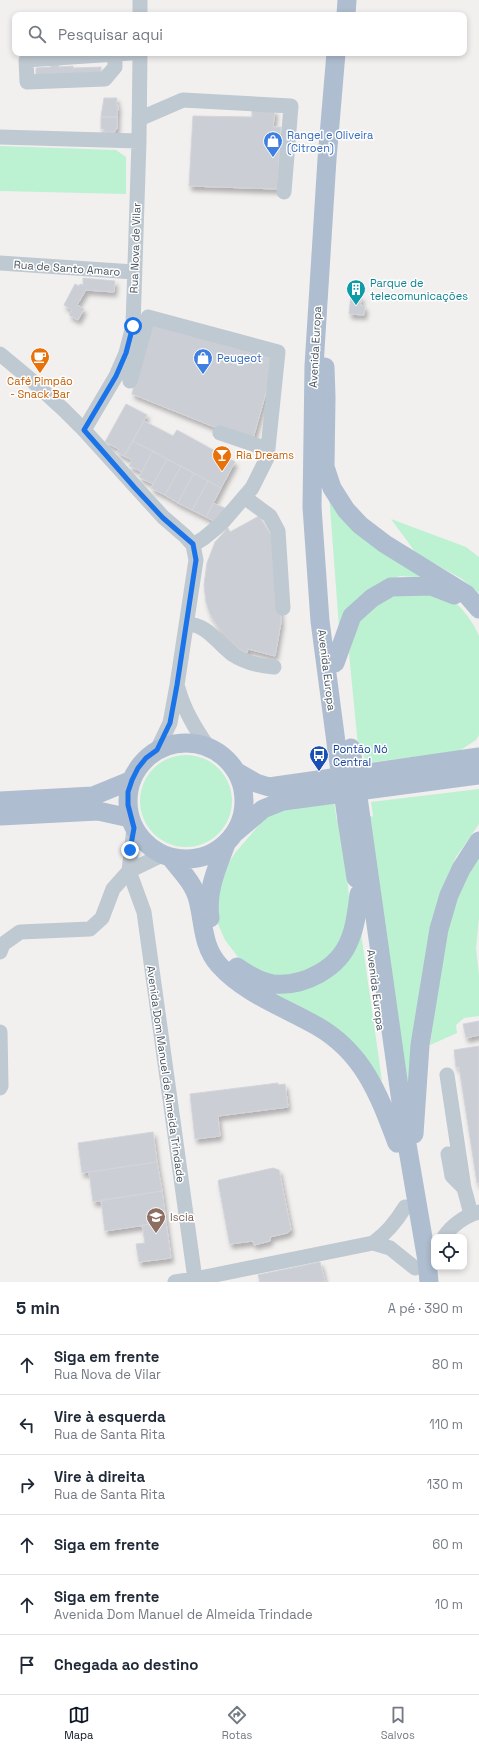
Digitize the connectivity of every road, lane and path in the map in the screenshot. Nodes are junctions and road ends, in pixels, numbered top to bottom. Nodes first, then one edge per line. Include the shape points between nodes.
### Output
1 (140, 0) edge
2 (340, 0) edge
3 (347, 0) edge
4 (140, 12) edge
5 (339, 12) edge
6 (346, 12) edge
7 (85, 56) edge
8 (115, 56) edge
9 (140, 56) edge
10 (336, 56) edge
11 (343, 56) edge
12 (139, 119) junction
13 (0, 137) edge
14 (139, 141) junction
15 (284, 192) dead end
16 (0, 263) edge
17 (134, 272) junction
18 (0, 354) edge
19 (324, 356) junction
20 (130, 381) dead end
21 (84, 430) junction
22 (220, 433) dead end
23 (267, 454) junction
24 (244, 497) junction
25 (193, 544) junction
26 (284, 608) dead end
27 (479, 609) edge
28 (479, 621) edge
29 (187, 624) junction
30 (335, 663) junction
31 (274, 667) dead end
32 (177, 685) junction
33 (479, 745) edge
34 (208, 747) junction
35 (344, 749) junction
36 (157, 750) junction
37 (472, 758) edge
38 (237, 772) junction
39 (479, 775) edge
40 (132, 780) junction
41 (0, 801) edge
42 (0, 816) edge
43 (354, 819) junction
44 (132, 823) junction
45 (230, 839) junction
46 (479, 842) edge
47 (166, 856) junction
48 (129, 871) junction
49 (359, 894) junction
50 (0, 952) edge
51 (0, 1032) edge
52 (447, 1075) dead end
53 (0, 1088) edge
54 (397, 1143) junction
55 (448, 1154) dead end
56 (412, 1167) junction
57 (464, 1188) junction
58 (405, 1207) junction
59 (475, 1213) edge
60 (446, 1234) edge
61 (373, 1243) junction
62 (423, 1266) edge
63 (195, 1279) junction
64 (175, 1282) edge
65 (429, 1282) edge

1 - 4 street
2 - 5 main road
3 - 6 main road
7 - 8 street via 26,60 27,82 104,79 115,67
9 - 12 street, Rua Nova de Vilar
10 - 35 main road, Avenida Europa via 314,366 312,507 320,622
11 - 19 main road, Avenida Europa
12 - 14 street, Rua Nova de Vilar
12 - 15 street via 182,100 291,106
13 - 14 street
14 - 17 street, Rua Nova de Vilar
16 - 17 street, Rua de Santo Amaro
17 - 21 street, Rua Nova de Vilar via 133,326 126,353 116,376
18 - 21 street
19 - 27 main road via 325,467 332,488 346,510 360,525 385,544 466,594
19 - 30 main road, Avenida Europa via 321,400 321,506 329,619
20 - 23 street via 148,317 278,352
21 - 25 street via 163,518
22 - 23 street
23 - 24 street via 252,488
24 - 25 street via 221,524
24 - 26 street via 270,516 278,531
25 - 29 street via 196,560
28 - 30 main road via 459,597 431,586 391,587 372,598 352,616
29 - 31 street via 196,624 211,633 238,657 266,667
29 - 32 street
30 - 35 main road, Avenida Europa
32 - 34 street via 182,704
32 - 36 street via 170,723
33 - 37 main road
34 - 36 main road via 182,743
34 - 38 main road via 229,761
35 - 43 main road, Avenida Europa, bridge
36 - 40 main road via 146,758
37 - 38 main road via 269,787
38 - 45 main road via 242,784 244,810
39 - 45 main road via 283,801 263,810
40 - 41 main road via 94,796
40 - 44 main road via 128,792
42 - 44 main road via 98,811
43 - 49 main road, Avenida Europa
43 - 56 main road, Avenida Europa
44 - 47 main road via 142,839
44 - 48 street, Avenida Dom Manuel de Almeida Trindade
45 - 47 main road via 215,852 203,857 190,859
45 - 49 main road via 210,887 210,916 221,949 235,966 252,977 271,984 290,984 309,979 330,968 350,941 356,921
46 - 56 main road via 449,895 440,929 420,1045
47 - 48 street
47 - 54 main road via 192,885 198,899 202,930 218,964 233,980 317,1026 351,1052 363,1067 381,1099
48 - 50 street via 113,889 102,918 90,929 20,932 3,944
48 - 63 street, Avenida Dom Manuel de Almeida Trindade via 144,912
49 - 54 main road, Avenida Europa via 368,924
51 - 53 street
52 - 57 street
54 - 58 main road, Avenida Europa
55 - 57 street via 452,1176
56 - 62 main road, Avenida Europa
57 - 59 street
58 - 61 street via 386,1234
58 - 62 main road, Avenida Europa
59 - 60 street
61 - 62 street via 390,1248
61 - 63 street
62 - 65 main road, Avenida Europa
63 - 64 street

